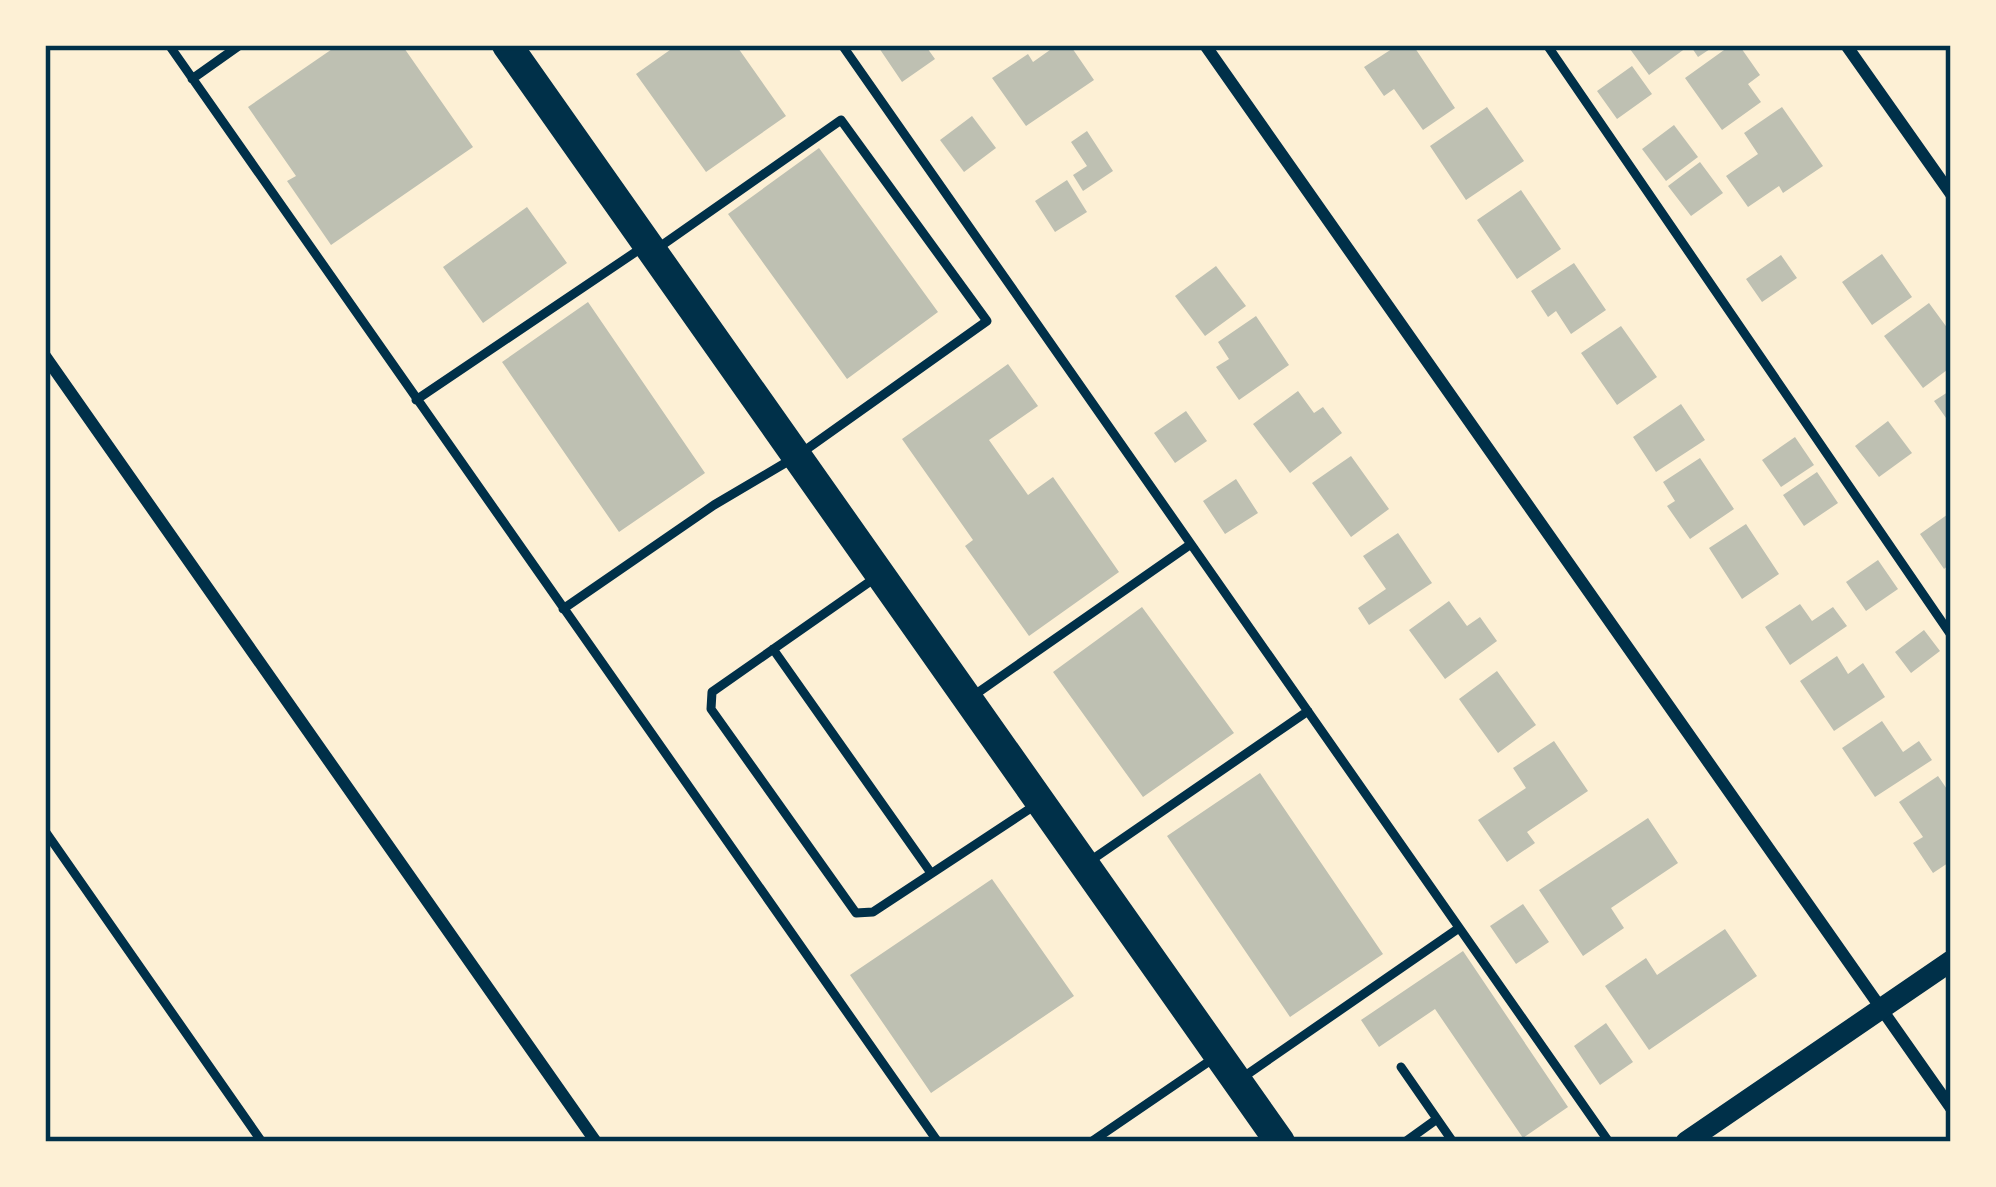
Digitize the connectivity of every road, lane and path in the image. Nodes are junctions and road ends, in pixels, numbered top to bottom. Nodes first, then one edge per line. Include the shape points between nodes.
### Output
1 (169, 45) edge
2 (240, 45) edge
3 (507, 45) edge
4 (842, 45) edge
5 (1205, 45) edge
6 (1547, 45) edge
7 (1846, 45) edge
8 (192, 79) junction
9 (1951, 194) edge
10 (650, 248) junction
11 (45, 356) edge
12 (416, 400) junction
13 (797, 456) junction
14 (1191, 544) junction
15 (880, 574) junction
16 (563, 609) junction
17 (1951, 634) edge
18 (773, 649) junction
19 (969, 699) junction
20 (1308, 711) junction
21 (1041, 802) junction
22 (45, 831) edge
23 (1085, 864) junction
24 (931, 873) junction
25 (1460, 928) junction
26 (1951, 961) edge
27 (1882, 1010) junction
28 (1219, 1055) junction
29 (1401, 1067) dead end
30 (1237, 1081) junction
31 (1951, 1108) edge
32 (1437, 1120) junction
33 (262, 1142) edge
34 (596, 1142) edge
35 (938, 1142) edge
36 (1091, 1142) edge
37 (1280, 1142) edge
38 (1405, 1142) edge
39 (1453, 1142) edge
40 (1609, 1142) edge
41 (1685, 1142) edge

1 - 8 lane
2 - 8 lane
3 - 10 main road
4 - 14 lane
5 - 27 street
6 - 17 lane
7 - 9 street
8 - 12 lane
10 - 12 lane
10 - 13 main road
10 - 13 lane via 841,120 987,321
11 - 34 street
12 - 16 lane
13 - 15 main road
13 - 16 lane
14 - 19 lane
14 - 20 lane
15 - 18 lane
15 - 19 main road
16 - 35 lane
18 - 24 lane
18 - 24 lane via 712,692 711,709 856,913 873,912
19 - 21 main road
20 - 23 lane
20 - 25 lane
21 - 23 main road
21 - 24 lane
22 - 33 lane
23 - 28 main road
25 - 30 lane
25 - 40 lane
26 - 27 street
27 - 31 street
27 - 41 street
28 - 30 main road
28 - 36 lane
29 - 32 lane
30 - 37 main road
32 - 38 lane
32 - 39 lane

